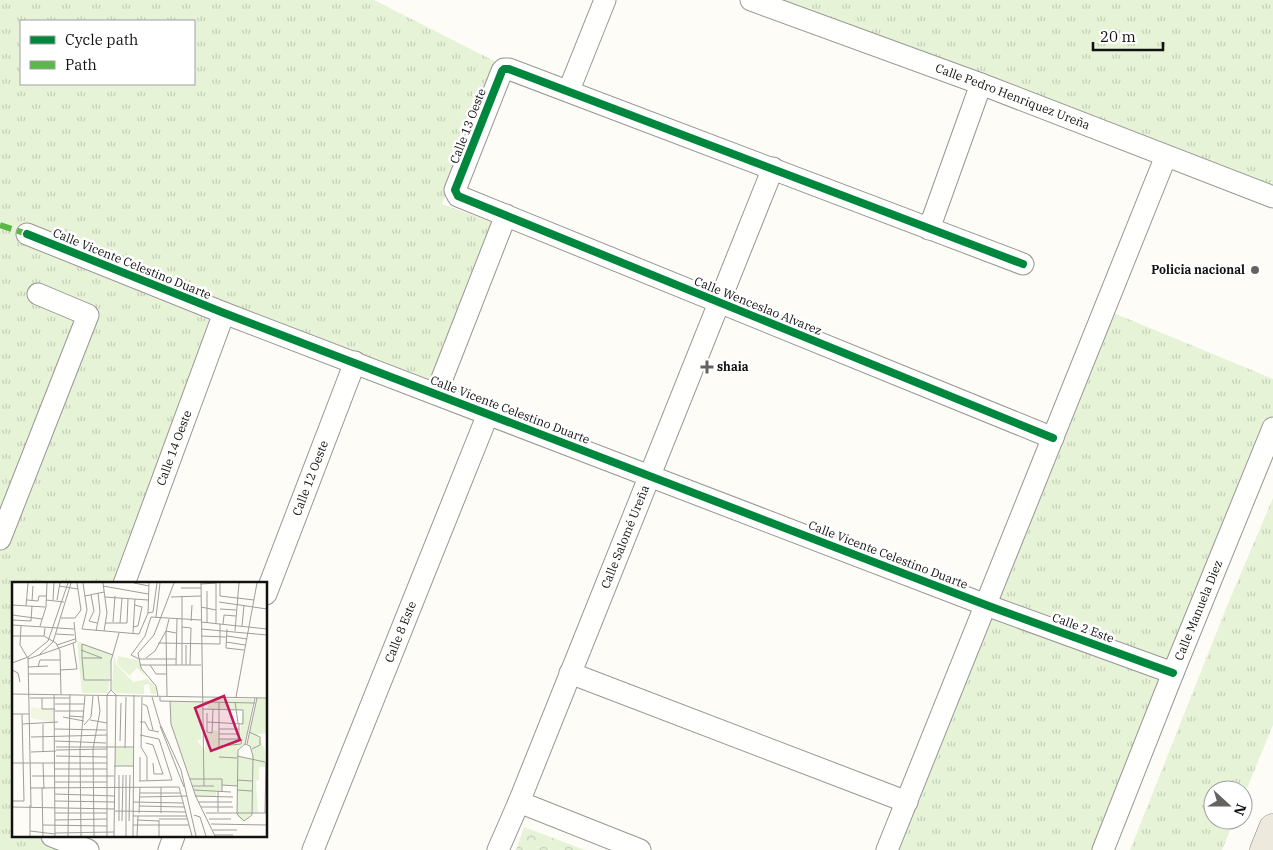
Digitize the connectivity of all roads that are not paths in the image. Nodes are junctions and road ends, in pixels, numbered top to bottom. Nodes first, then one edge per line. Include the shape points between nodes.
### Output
1 (605, 0) edge
2 (751, 0) edge
3 (981, 84) junction
4 (570, 90) junction
5 (1166, 156) junction
6 (773, 168) junction
7 (455, 192) joint
8 (1273, 196) edge
9 (506, 215) junction
10 (929, 229) junction
11 (27, 234) dead end
12 (1023, 264) dead end
13 (38, 294) dead end
14 (719, 302) junction
15 (224, 313) junction
16 (355, 362) junction
17 (436, 394) junction
18 (488, 414) junction
19 (1273, 428) edge
20 (1053, 438) junction
21 (650, 476) junction
22 (0, 539) edge
23 (125, 582) edge
24 (268, 589) edge
25 (986, 605) junction
26 (570, 673) junction
27 (1173, 673) junction
28 (519, 802) junction
29 (907, 802) junction
30 (1273, 828) edge
31 (57, 838) edge
32 (173, 838) edge
33 (88, 850) edge
34 (169, 850) edge
35 (313, 850) edge
36 (498, 850) edge
37 (640, 850) edge
38 (887, 850) edge
39 (1104, 850) edge
40 (1264, 850) edge

1 - 4 street
2 - 3 street, Calle Pedro Henriquez Ureña
3 - 5 street, Calle Pedro Henriquez Ureña
3 - 10 street
4 - 6 street
4 - 7 street, Calle 13 Oeste via 504,69
5 - 8 street, Calle Pedro Henriquez Ureña
5 - 20 street
6 - 10 street
6 - 14 street, Calle Salomé Ureña
7 - 9 street, Calle Wenceslao Alvarez
9 - 14 street, Calle Wenceslao Alvarez
9 - 17 street
10 - 12 street
11 - 15 street, Calle Vicente Celestino Duarte
13 - 22 street via 88,315
14 - 20 street, Calle Wenceslao Alvarez
14 - 21 street, Calle Salomé Ureña
15 - 16 street, Calle Vicente Celestino Duarte
15 - 23 street, Calle 14 Oeste
16 - 17 street, Calle Vicente Celestino Duarte
16 - 24 street, Calle 12 Oeste
17 - 18 street, Calle Vicente Celestino Duarte
18 - 21 street, Calle Vicente Celestino Duarte
18 - 35 street, Calle 8 Este
19 - 27 street, Calle Manuela Diez
20 - 25 street
21 - 25 street, Calle Vicente Celestino Duarte
21 - 26 street, Calle Salomé Ureña
25 - 27 street, Calle 2 Este
25 - 29 street
26 - 28 street, Calle Salomé Ureña
26 - 29 street
27 - 39 street, Calle Manuela Diez
28 - 36 street, Calle Salomé Ureña
28 - 37 street
29 - 38 street
30 - 40 main road
31 - 33 street
32 - 34 street

